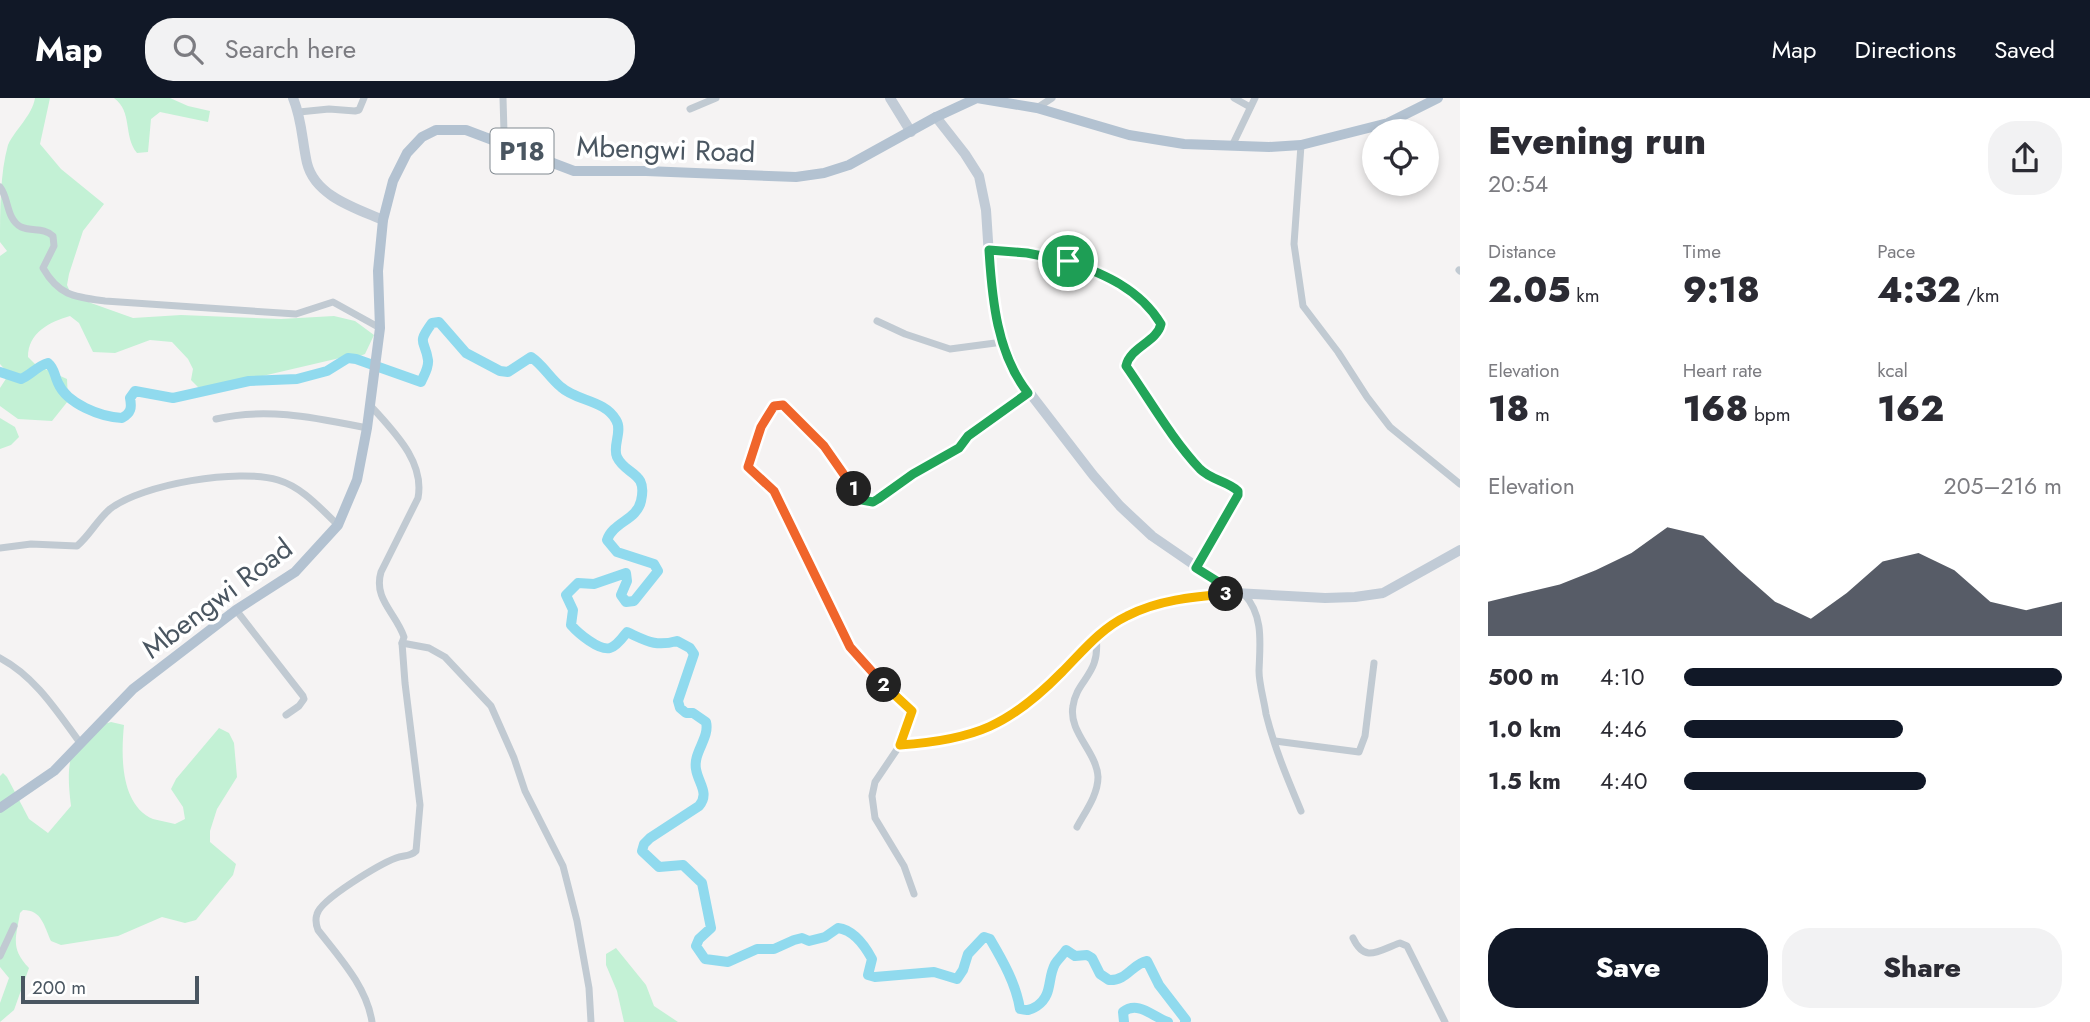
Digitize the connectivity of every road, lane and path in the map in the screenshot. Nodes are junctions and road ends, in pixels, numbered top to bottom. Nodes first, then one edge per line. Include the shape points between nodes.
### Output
1 (293, 98) edge
2 (364, 98) edge
3 (503, 98) edge
4 (716, 98) edge
5 (891, 98) edge
6 (1052, 98) edge
7 (1234, 98) edge
8 (1255, 98) edge
9 (1438, 98) edge
10 (700, 101) edge
11 (1250, 107) junction
12 (1037, 108) junction
13 (690, 109) dead end
14 (299, 112) junction
15 (936, 117) junction
16 (911, 132) junction
17 (497, 141) junction
18 (1301, 145) junction
19 (1232, 147) junction
20 (0, 187) edge
21 (383, 220) junction
22 (989, 250) junction
23 (877, 321) dead end
24 (380, 328) junction
25 (1003, 342) junction
26 (1028, 393) junction
27 (369, 404) junction
28 (216, 419) dead end
29 (367, 428) junction
30 (1460, 484) edge
31 (338, 525) junction
32 (0, 548) edge
33 (1460, 550) edge
34 (1196, 568) junction
35 (1240, 593) junction
36 (236, 610) junction
37 (1096, 636) junction
38 (402, 643) junction
39 (0, 658) edge
40 (1374, 663) dead end
41 (286, 715) dead end
42 (1275, 741) junction
43 (81, 744) junction
44 (900, 745) junction
45 (0, 808) edge
46 (1301, 811) dead end
47 (1077, 827) dead end
48 (914, 894) dead end
49 (14, 926) dead end
50 (1353, 939) dead end
51 (0, 956) edge
52 (372, 1022) edge
53 (591, 1022) edge
54 (1445, 1022) edge

1 - 14 street
2 - 14 street via 355,111
3 - 17 street via 504,132
4 - 10 street
5 - 16 street
6 - 12 street
7 - 11 street
8 - 11 street
9 - 18 main road, Mbengwi Road / P18 via 1388,123
10 - 13 street
11 - 19 street
12 - 15 main road, Mbengwi Road / P18 via 977,98
12 - 19 main road, Mbengwi Road / P18 via 1129,135
14 - 21 street via 307,164 316,181 339,200
15 - 16 main road, Mbengwi Road / P18
15 - 22 street via 979,176
16 - 17 main road, Mbengwi Road / P18 via 849,165 796,177 574,171
17 - 21 main road, Mbengwi Road / P18 via 457,130 436,130 422,137 407,153 393,181
18 - 19 main road, Mbengwi Road / P18
18 - 30 street via 1294,244 1303,306 1390,427
20 - 24 street via 21,227 45,230 53,236 54,246 43,268 61,291 104,301 296,314 333,302
21 - 24 main road, Mbengwi Road / P18 via 378,271
22 - 25 street via 991,287
22 - 34 street via 1048,256 1112,278 1158,318 1160,330 1126,366 1199,468 1238,493
23 - 25 street via 950,349
24 - 27 main road, Mbengwi Road / P18
25 - 26 street
26 - 34 street via 1120,506
26 - 44 street via 968,436 959,448 873,502 862,500 824,446 783,405 771,410 755,442 748,467 774,491 850,647 912,711
27 - 29 main road, Mbengwi Road / P18
27 - 38 street via 418,470 418,498 378,582 381,596 403,632
28 - 29 street via 287,414
29 - 31 main road, Mbengwi Road / P18 via 357,480
31 - 32 street via 305,494 276,479 243,476 192,480 118,504 77,545
31 - 36 main road, Mbengwi Road / P18 via 295,572
33 - 35 street via 1383,593 1325,598
34 - 35 street
35 - 37 street via 1156,605 1125,616
35 - 42 street via 1254,607 1259,626 1259,674
36 - 41 street via 303,696 299,706
36 - 43 main road, Mbengwi Road / P18 via 133,689
37 - 44 street via 1029,704 1006,719 950,740
37 - 47 street via 1094,665 1072,714 1098,777
38 - 52 street via 420,804 416,851 354,881 320,908 316,921 361,991
38 - 53 street via 429,648 445,657 494,713 525,791 563,866 577,921
39 - 43 street via 44,695
40 - 42 street via 1359,752
42 - 46 street
43 - 45 main road, Mbengwi Road / P18 via 54,771
44 - 48 street via 875,782 872,796 875,818 904,866
49 - 51 street
50 - 54 street via 1358,949 1371,954 1400,943 1407,946

